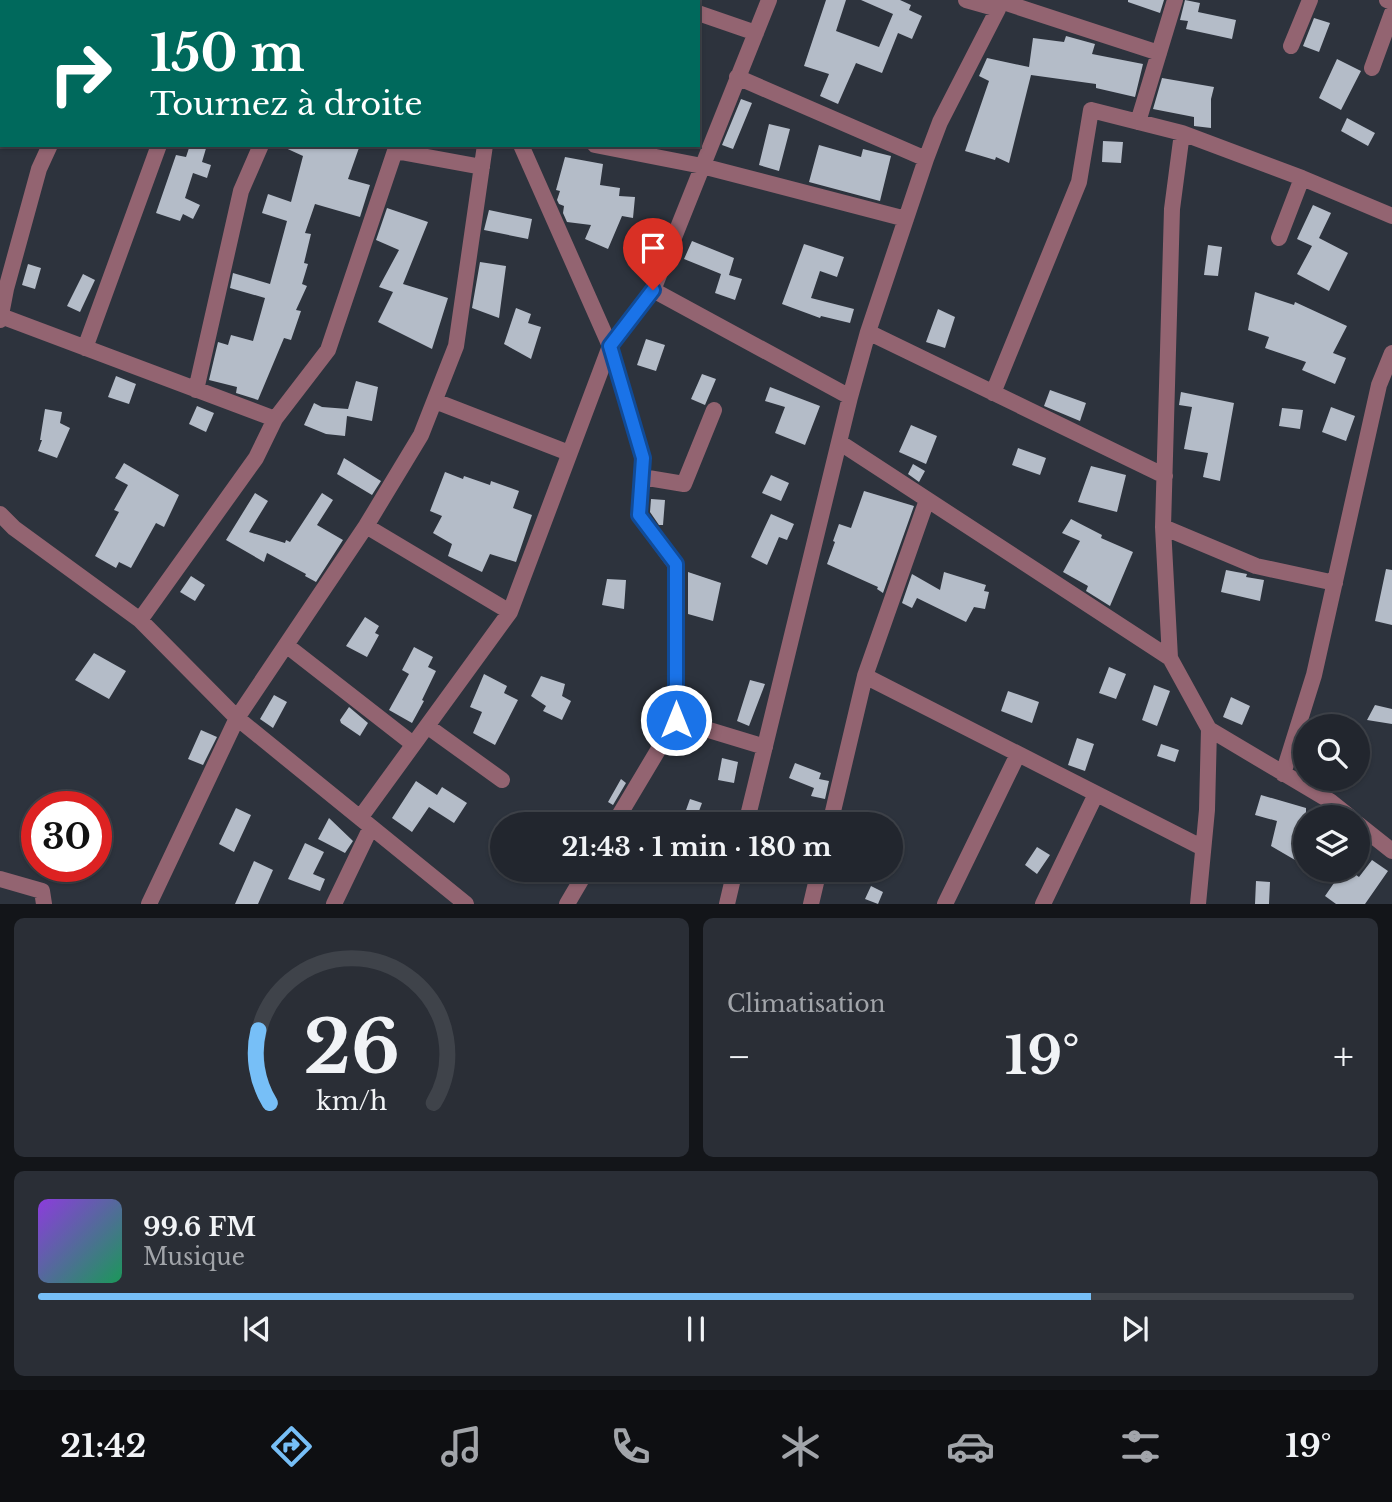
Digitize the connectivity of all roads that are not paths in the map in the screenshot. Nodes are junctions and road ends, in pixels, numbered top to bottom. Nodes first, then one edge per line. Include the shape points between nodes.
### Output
1 (769, 0) edge
2 (966, 0) edge
3 (1175, 0) edge
4 (1310, 0) edge
5 (1387, 0) edge
6 (1392, 2) edge
7 (1000, 3) edge
8 (1392, 13) edge
9 (700, 14) edge
10 (756, 33) junction
11 (1291, 46) dead end
12 (1159, 53) junction
13 (1372, 68) dead end
14 (737, 77) junction
15 (1138, 122) junction
16 (1182, 133) junction
17 (49, 147) edge
18 (158, 147) edge
19 (260, 147) edge
20 (485, 147) edge
21 (522, 147) edge
22 (605, 147) edge
23 (396, 148) edge
24 (926, 159) junction
25 (702, 166) junction
26 (482, 167) junction
27 (1302, 178) junction
28 (1392, 216) edge
29 (906, 219) junction
30 (1279, 238) dead end
31 (3, 285) edge
32 (653, 290) junction
33 (0, 318) edge
34 (868, 332) junction
35 (610, 346) junction
36 (85, 348) junction
37 (1392, 353) edge
38 (1385, 388) edge
39 (196, 390) junction
40 (993, 393) junction
41 (850, 397) junction
42 (435, 401) junction
43 (714, 411) dead end
44 (275, 419) junction
45 (839, 442) junction
46 (569, 453) junction
47 (1165, 476) junction
48 (642, 477) junction
49 (927, 500) junction
50 (0, 513) edge
51 (366, 526) junction
52 (1163, 527) junction
53 (1335, 583) junction
54 (510, 612) junction
55 (140, 620) junction
56 (286, 645) junction
57 (1170, 658) junction
58 (865, 676) junction
59 (237, 719) junction
60 (676, 720) junction
61 (427, 726) junction
62 (1209, 729) junction
63 (413, 744) junction
64 (765, 747) junction
65 (1018, 754) junction
66 (1283, 774) junction
67 (502, 780) dead end
68 (1096, 794) junction
69 (1335, 805) edge
70 (621, 812) edge
71 (749, 812) edge
72 (833, 812) edge
73 (365, 822) junction
74 (1370, 834) edge
75 (1203, 848) junction
76 (1392, 851) edge
77 (0, 879) edge
78 (580, 882) edge
79 (732, 882) edge
80 (817, 882) edge
81 (460, 902) edge
82 (44, 904) edge
83 (149, 904) edge
84 (334, 904) edge
85 (567, 904) edge
86 (727, 904) edge
87 (811, 904) edge
88 (945, 904) edge
89 (1043, 904) edge
90 (1198, 904) edge

1 - 10 street
2 - 7 street
3 - 12 street
4 - 11 street
5 - 6 street
7 - 12 street
7 - 24 street
8 - 13 street
9 - 10 street
10 - 14 street
12 - 15 street
14 - 24 street
14 - 25 street
15 - 16 street
15 - 40 street via 1091,110 1079,182
16 - 27 street
16 - 47 street via 1172,209
17 - 31 street
18 - 36 street
19 - 39 street via 241,191
20 - 26 street
21 - 35 street
22 - 25 street
23 - 26 street
23 - 44 street via 328,350
24 - 29 street
25 - 29 street
25 - 32 street
26 - 42 street via 456,346
27 - 28 street
27 - 30 street
29 - 34 street
31 - 33 street
32 - 35 street
32 - 41 street
33 - 36 street
34 - 40 street
34 - 41 street
35 - 46 street
35 - 48 street via 643,458
36 - 39 street
37 - 38 street
38 - 53 street
39 - 44 street
40 - 47 street
41 - 45 street
42 - 46 street
42 - 51 street via 421,436
43 - 48 street via 684,484
44 - 55 street via 256,458
45 - 49 street
45 - 64 street
46 - 54 street
47 - 52 street
48 - 60 street via 639,515 676,564
49 - 57 street
49 - 58 street
50 - 55 street
51 - 54 street
51 - 56 street
52 - 53 street via 1256,566
52 - 57 street
53 - 66 street via 1314,675
54 - 61 street
55 - 59 street
56 - 59 street
56 - 63 street
57 - 62 street
58 - 65 street
58 - 72 street
59 - 73 street
59 - 83 street
60 - 64 street
60 - 70 street
61 - 63 street
61 - 67 street
62 - 66 street
62 - 75 street
63 - 73 street
64 - 71 street
65 - 68 street
65 - 88 street
66 - 69 street
68 - 75 street
68 - 89 street
73 - 81 street
73 - 84 street
74 - 76 street
75 - 90 street
77 - 82 street via 42,891
78 - 85 street
79 - 86 street
80 - 87 street

